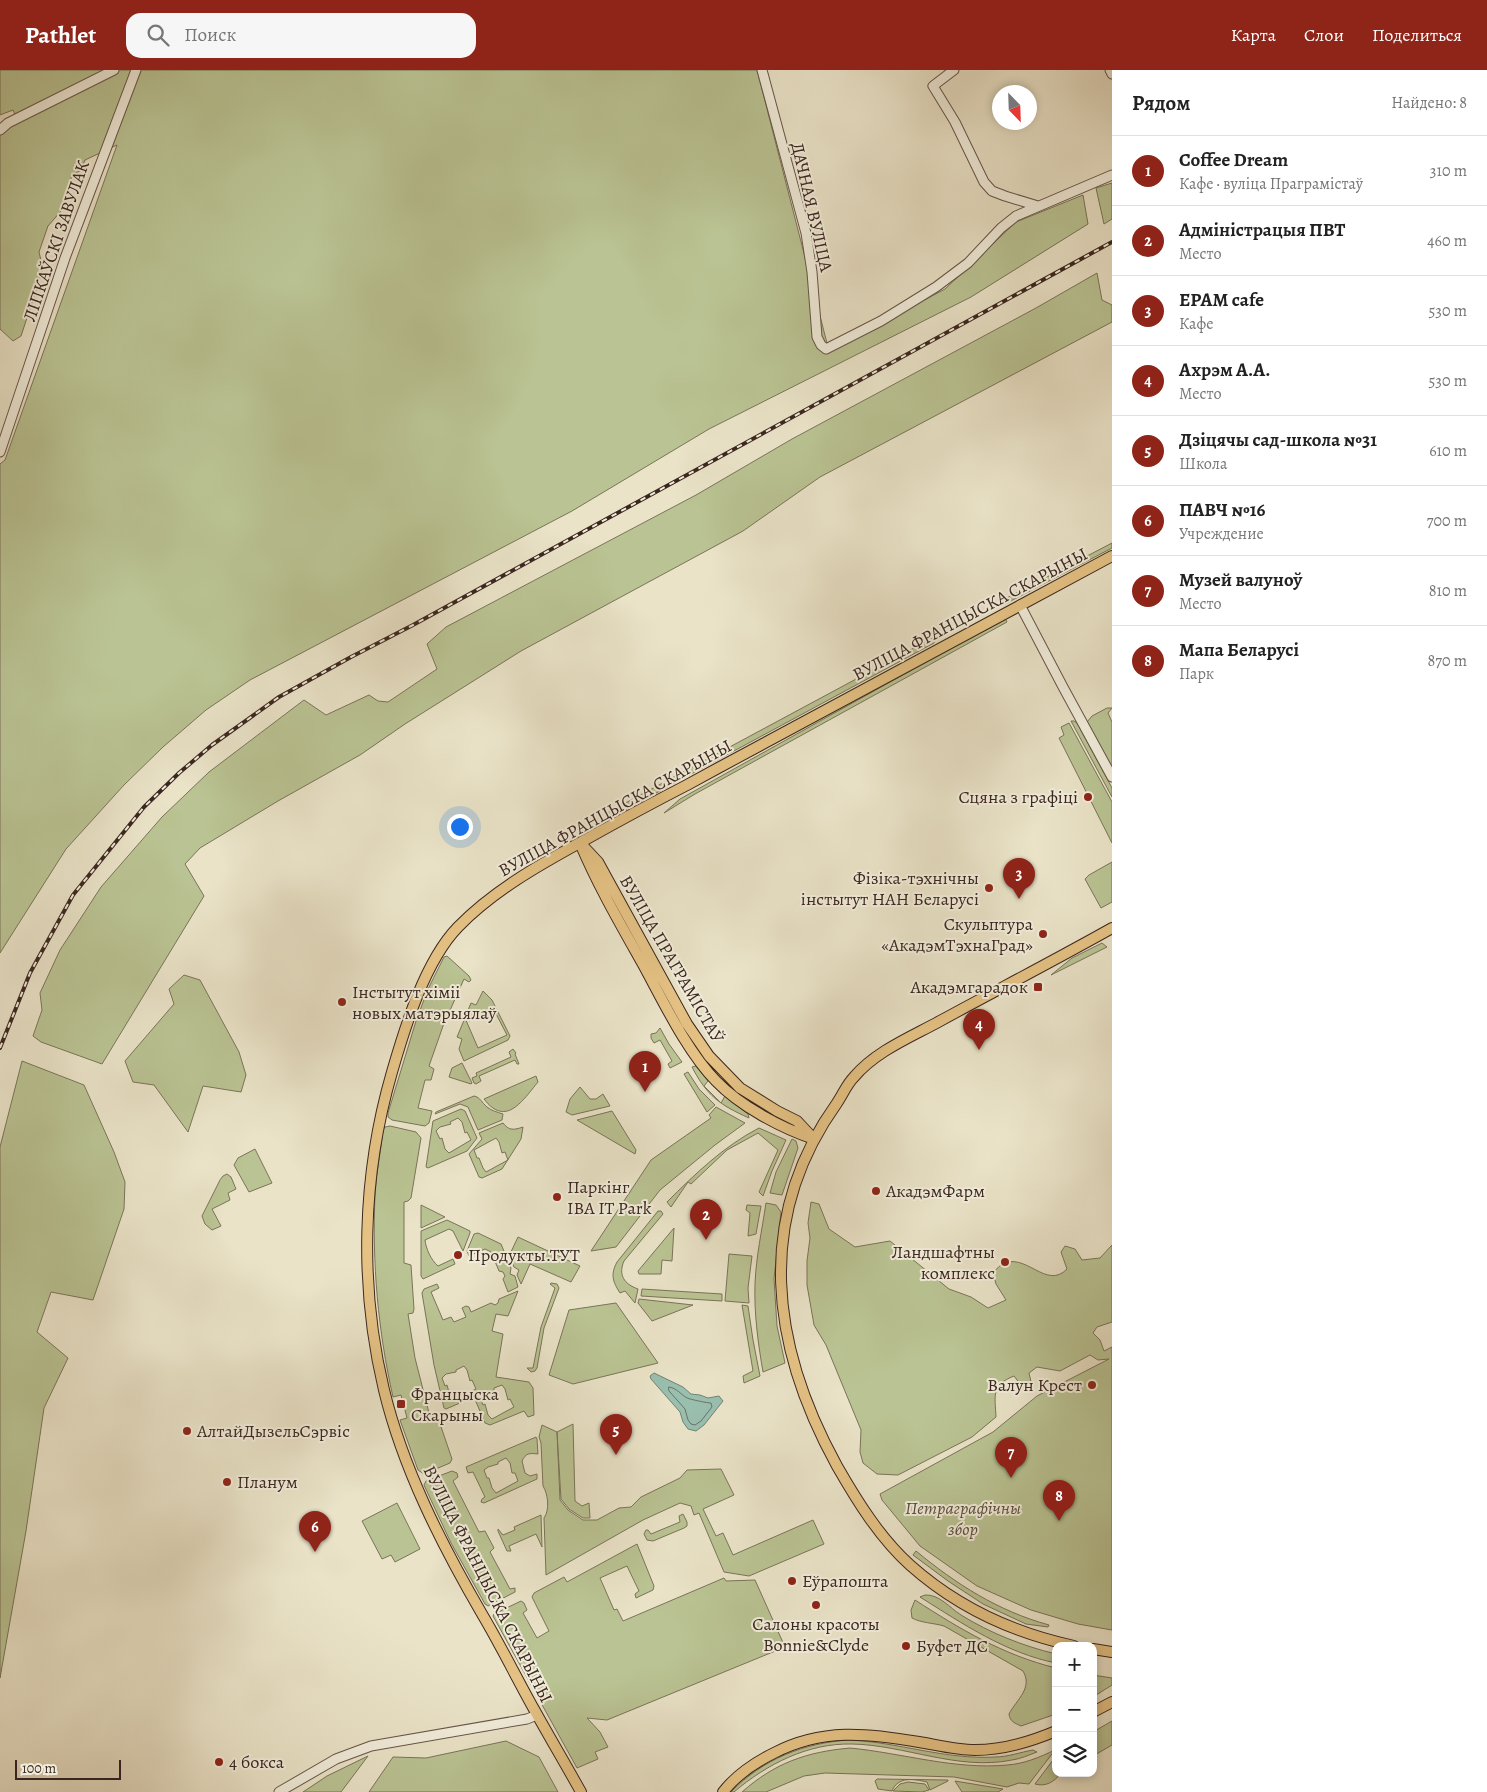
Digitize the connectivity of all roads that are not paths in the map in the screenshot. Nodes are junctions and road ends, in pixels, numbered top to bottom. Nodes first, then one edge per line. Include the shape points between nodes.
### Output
1 (114, 70) edge
2 (136, 70) edge
3 (762, 70) edge
4 (954, 70) edge
5 (1110, 70) edge
6 (1112, 74) edge
7 (0, 130) edge
8 (1112, 175) edge
9 (1038, 206) junction
10 (0, 452) edge
11 (1112, 556) edge
12 (1020, 605) junction
13 (1112, 777) edge
14 (580, 843) junction
15 (1112, 928) edge
16 (814, 1139) junction
17 (1058, 1642) edge
18 (1097, 1650) edge
19 (1111, 1653) edge
20 (1112, 1702) edge
21 (1097, 1710) edge
22 (537, 1715) junction
23 (1053, 1732) edge
24 (279, 1792) edge
25 (581, 1792) edge
26 (723, 1792) edge

1 - 7 street
2 - 10 street, ЛІПКАЎСКІ ЗАВУЛАК via 65,258
3 - 9 street, ДАЧНАЯ ВУЛІЦА via 806,234 817,337 826,349 936,288 968,263 1007,222
4 - 9 street via 933,86 955,122 984,182 992,191
5 - 6 street
8 - 9 street
11 - 12 main road, ВУЛІЦА ФРАНЦЫСКА СКАРЫНЫ
12 - 13 street
12 - 14 main road, ВУЛІЦА ФРАНЦЫСКА СКАРЫНЫ
14 - 16 main road, ВУЛІЦА ПРАГРАМІСТАЎ via 598,862 687,1024 709,1056 740,1088 797,1121
14 - 22 main road, ВУЛІЦА ФРАНЦЫСКА СКАРЫНЫ via 520,877 476,910 444,944 414,1003 401,1042 379,1121 369,1190 368,1262 373,1330 392,1418 415,1482 436,1526
15 - 16 main road via 870,1062 852,1078
16 - 17 main road via 786,1213 781,1295 796,1371 830,1452 860,1503 888,1542 912,1567 952,1597 996,1621
18 - 19 main road
20 - 21 main road
22 - 24 street via 371,1746 336,1759
22 - 25 main road, ВУЛІЦА ФРАНЦЫСКА СКАРЫНЫ
23 - 26 main road via 1011,1746 976,1750 858,1734 819,1737 782,1748 764,1758 745,1770

